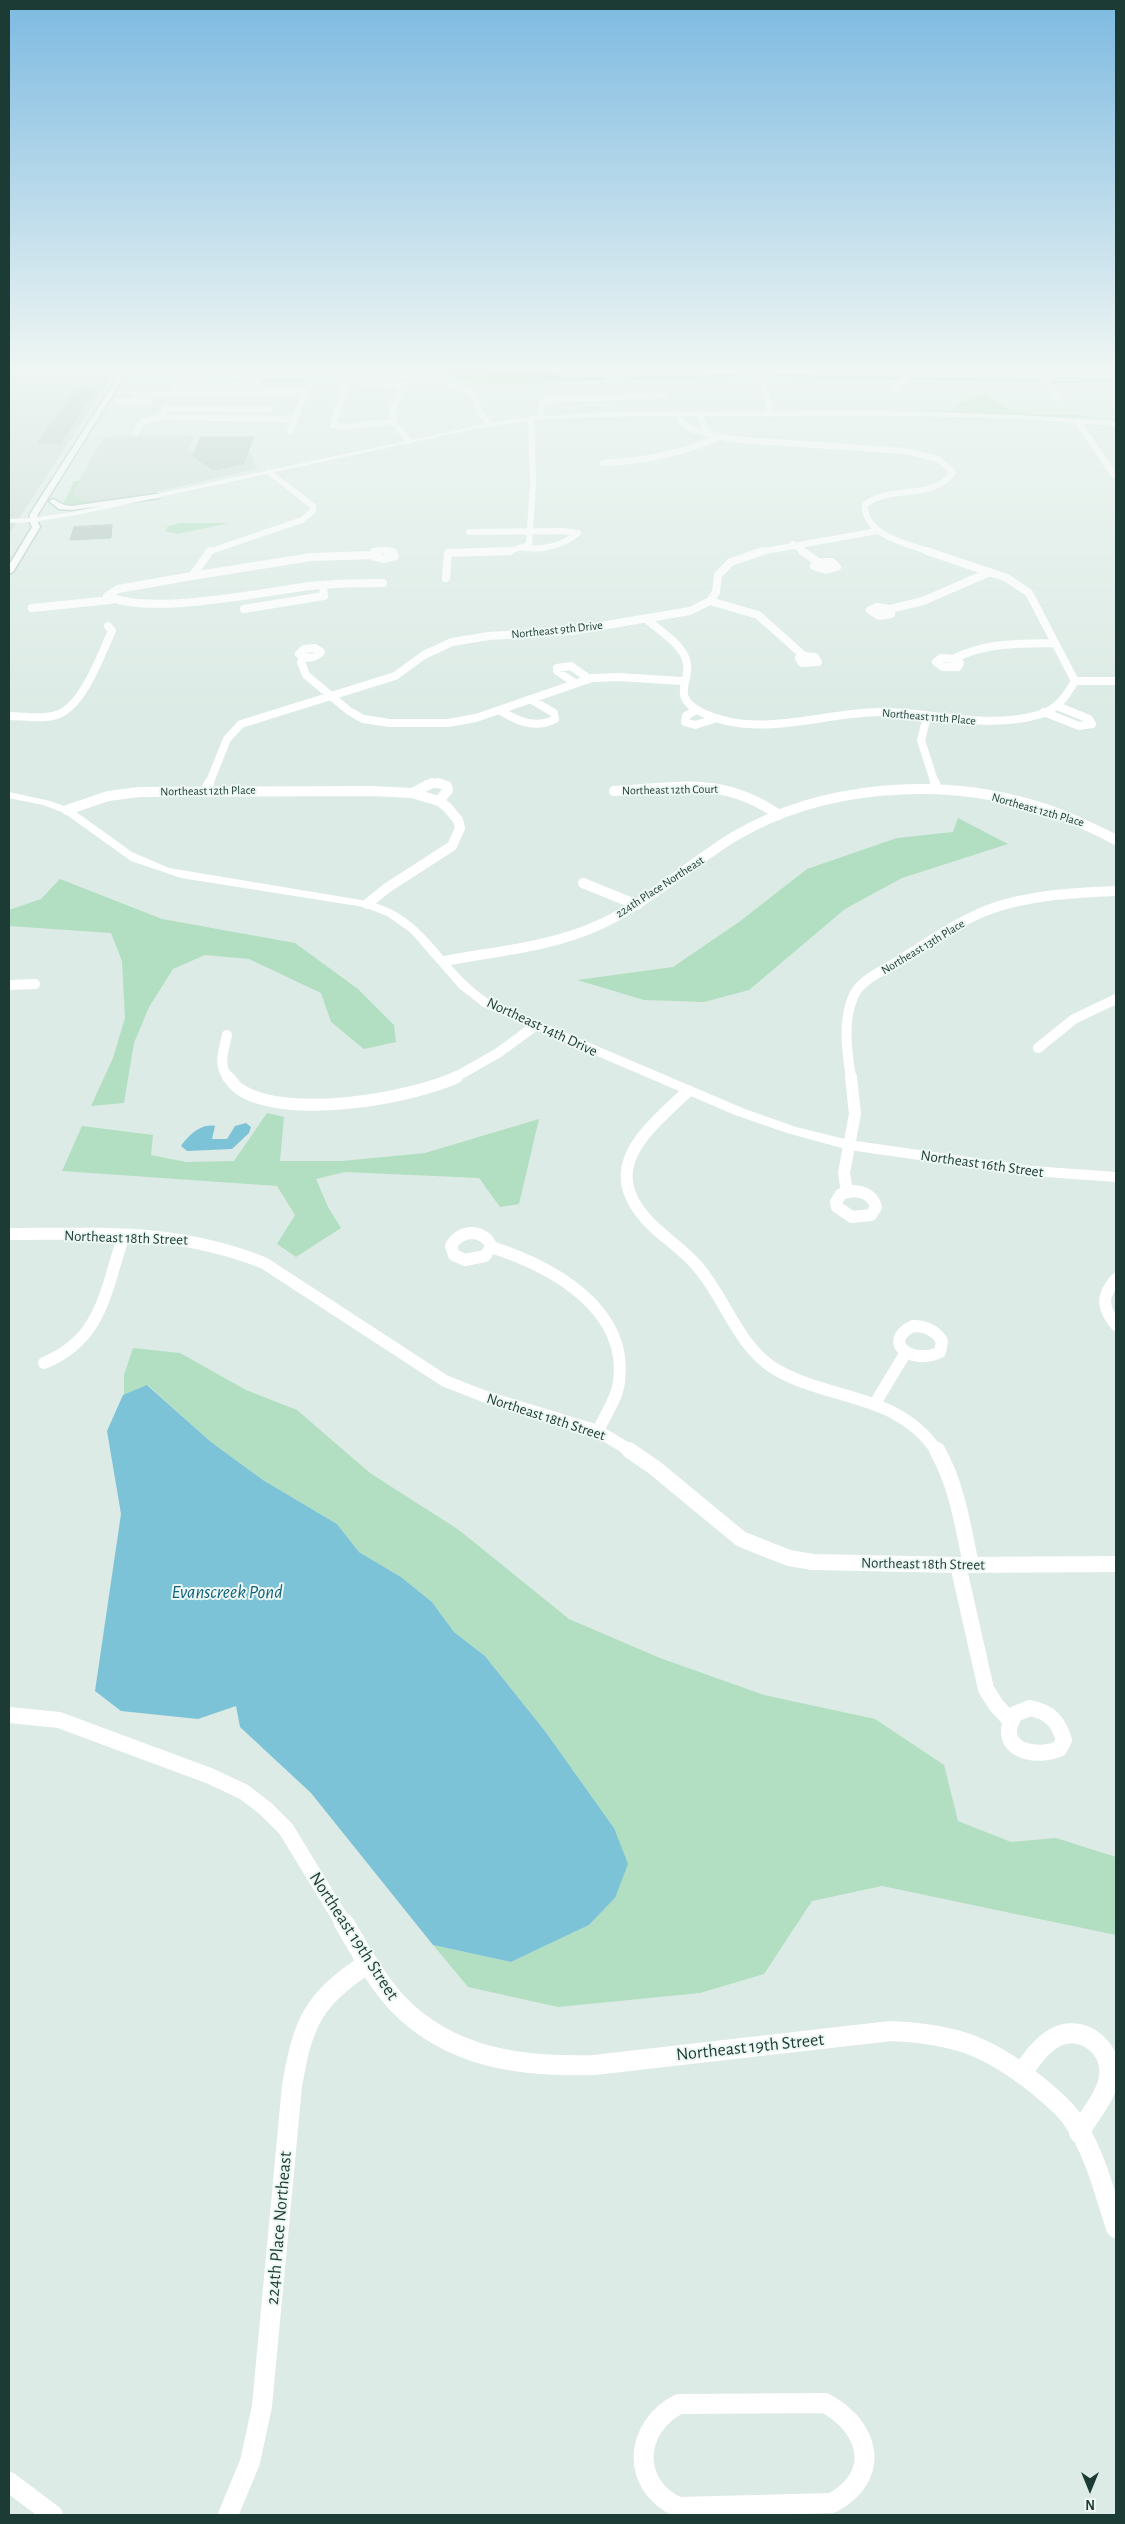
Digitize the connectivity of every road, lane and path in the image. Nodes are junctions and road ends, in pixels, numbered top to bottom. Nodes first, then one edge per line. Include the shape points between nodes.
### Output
1 (52, 487) edge
2 (199, 487) edge
3 (290, 487) edge
4 (533, 487) edge
5 (928, 487) edge
6 (156, 496) junction
7 (9, 520) edge
8 (33, 520) junction
9 (24, 528) dead end
10 (530, 531) junction
11 (878, 531) junction
12 (469, 532) dead end
13 (793, 544) junction
14 (524, 548) junction
15 (372, 555) dead end
16 (818, 562) dead end
17 (9, 572) edge
18 (990, 572) junction
19 (192, 576) junction
20 (446, 578) dead end
21 (383, 583) dead end
22 (323, 585) junction
23 (111, 600) junction
24 (710, 601) junction
25 (32, 608) dead end
26 (244, 609) dead end
27 (890, 610) dead end
28 (646, 619) junction
29 (108, 626) dead end
30 (1055, 643) junction
31 (804, 656) dead end
32 (305, 658) dead end
33 (953, 659) dead end
34 (589, 679) junction
35 (682, 681) junction
36 (1075, 681) junction
37 (1116, 681) edge
38 (575, 683) junction
39 (330, 695) junction
40 (532, 700) junction
41 (696, 710) junction
42 (501, 711) junction
43 (9, 716) edge
44 (927, 717) junction
45 (717, 718) junction
46 (937, 789) junction
47 (206, 790) junction
48 (614, 791) dead end
49 (412, 793) junction
50 (9, 795) edge
51 (439, 801) junction
52 (66, 810) junction
53 (779, 815) junction
54 (1116, 840) edge
55 (583, 883) dead end
56 (1116, 892) edge
57 (367, 904) junction
58 (637, 905) junction
59 (445, 961) junction
60 (35, 984) dead end
61 (9, 985) edge
62 (1116, 999) edge
63 (535, 1026) junction
64 (227, 1036) dead end
65 (1038, 1048) dead end
66 (688, 1091) junction
67 (849, 1145) junction
68 (1116, 1177) edge
69 (847, 1192) dead end
70 (9, 1234) edge
71 (124, 1235) junction
72 (491, 1247) dead end
73 (1116, 1279) edge
74 (1116, 1325) edge
75 (906, 1352) dead end
76 (44, 1363) dead end
77 (876, 1402) junction
78 (598, 1431) junction
79 (1116, 1564) edge
80 (964, 1565) junction
81 (9, 1715) edge
82 (1010, 1720) dead end
83 (368, 1963) junction
84 (1022, 2073) junction
85 (1079, 2133) junction
86 (1116, 2228) edge
87 (9, 2482) edge
88 (678, 2511) edge
89 (53, 2515) edge
90 (228, 2515) edge

1 - 8 street
2 - 6 street
3 - 19 street via 308,500 313,511 302,520 209,551
4 - 10 street
5 - 11 street via 874,498 865,505 866,517
6 - 8 street
6 - 8 street via 72,508 62,508 55,498 46,513
7 - 8 street
8 - 9 street
8 - 17 street via 36,527
10 - 12 street
10 - 14 street via 529,545
10 - 14 street via 578,533 542,549
11 - 13 street
11 - 18 street
13 - 16 street
13 - 24 street via 755,552 731,562 718,575 716,592
14 - 20 street via 506,552 448,553
15 - 19 street via 311,557
18 - 27 street via 923,601
18 - 30 street via 1016,582 1029,592
19 - 23 street via 118,589 107,596
21 - 22 street
22 - 23 street via 173,603
22 - 26 street via 324,596
23 - 25 street
24 - 28 street, Northeast 9th Drive via 690,611
24 - 31 street via 758,615
28 - 35 street via 685,656
28 - 39 street, Northeast 9th Drive via 571,631 452,642 424,655 395,676
29 - 43 street via 112,631 76,700 67,710 58,714
30 - 33 street via 991,646
30 - 36 street
32 - 39 street via 301,667 306,675
34 - 35 street via 620,677
34 - 38 street
34 - 38 street via 574,666 557,668
35 - 41 street via 684,697
36 - 37 street
36 - 44 street, Northeast 11th Place via 1066,700 1027,717 983,722
38 - 40 street
39 - 42 street via 363,719 390,723 448,723
39 - 47 street, Northeast 9th Drive via 254,719 234,730 227,739
40 - 42 street
40 - 42 street via 554,713 555,719 546,723 524,723
41 - 45 street, Northeast 11th Place
41 - 45 street, Northeast 11th Place via 686,716 685,722 695,725
44 - 45 street, Northeast 11th Place via 880,712 782,723
44 - 46 street via 921,740
46 - 53 street, Northeast 12th Place via 861,794
46 - 54 street, Northeast 12th Place via 1027,804 1098,828
47 - 49 street, Northeast 12th Place
47 - 52 street, Northeast 12th Place via 120,794
48 - 53 street, Northeast 12th Court via 720,789 746,795
49 - 51 street, Northeast 12th Place
49 - 51 street via 429,783 442,783 448,790
50 - 52 street
51 - 57 street via 454,812 458,820 460,828 452,846
52 - 57 street, Northeast 14th Drive via 119,849 160,869
53 - 58 street, 224th Place Northeast via 735,837
55 - 58 street
56 - 67 street, Northeast 13th Place via 1037,898 998,906 957,925 871,978 854,995 848,1012 855,1121
57 - 59 street, Northeast 14th Drive via 414,929
58 - 59 street, 224th Place Northeast via 581,932
59 - 63 street, Northeast 14th Drive via 463,985 487,1004
60 - 61 street
62 - 65 street via 1086,1011 1061,1027
63 - 64 street via 512,1044 432,1087 383,1099 344,1103 271,1101 243,1093 224,1072 222,1062
63 - 66 street, Northeast 14th Drive
66 - 67 street, Northeast 14th Drive via 792,1130
66 - 77 street via 639,1138 632,1150 625,1176 637,1208 697,1265 758,1357 792,1378
67 - 68 street, Northeast 16th Street via 1032,1171
67 - 69 street via 844,1178
70 - 71 street, Northeast 18th Street
71 - 76 street via 94,1323 77,1347
71 - 78 street, Northeast 18th Street via 179,1238 238,1251 264,1263 445,1381
72 - 78 street via 513,1252 575,1289 599,1311 610,1327 618,1351 619,1384
73 - 74 street via 1103,1296 1108,1316
75 - 77 street
77 - 80 street via 904,1418 926,1436 940,1454 948,1471
78 - 80 street, Northeast 18th Street via 655,1468 741,1539 764,1550 813,1562
79 - 80 street, Northeast 18th Street
80 - 82 street via 986,1689
81 - 83 street, Northeast 19th Street via 59,1720 210,1776 244,1792 286,1829
83 - 84 street, Northeast 19th Street via 399,2004 429,2030 465,2048 502,2060 547,2066 594,2065 902,2032 931,2033 965,2042 1008,2062
83 - 90 street, 224th Place Northeast via 320,2001 298,2050 262,2406 243,2487
84 - 85 street, Northeast 19th Street via 1070,2116
84 - 85 street via 1050,2040 1063,2034 1077,2032 1088,2036 1099,2046 1110,2068 1108,2083
85 - 86 street, Northeast 19th Street via 1093,2159
87 - 89 street
88 - 88 street via 843,2500 851,2493 862,2472 863,2446 859,2433 845,2413 825,2403 679,2404 669,2407 652,2422 647,2433 645,2465 648,2478 661,2500

